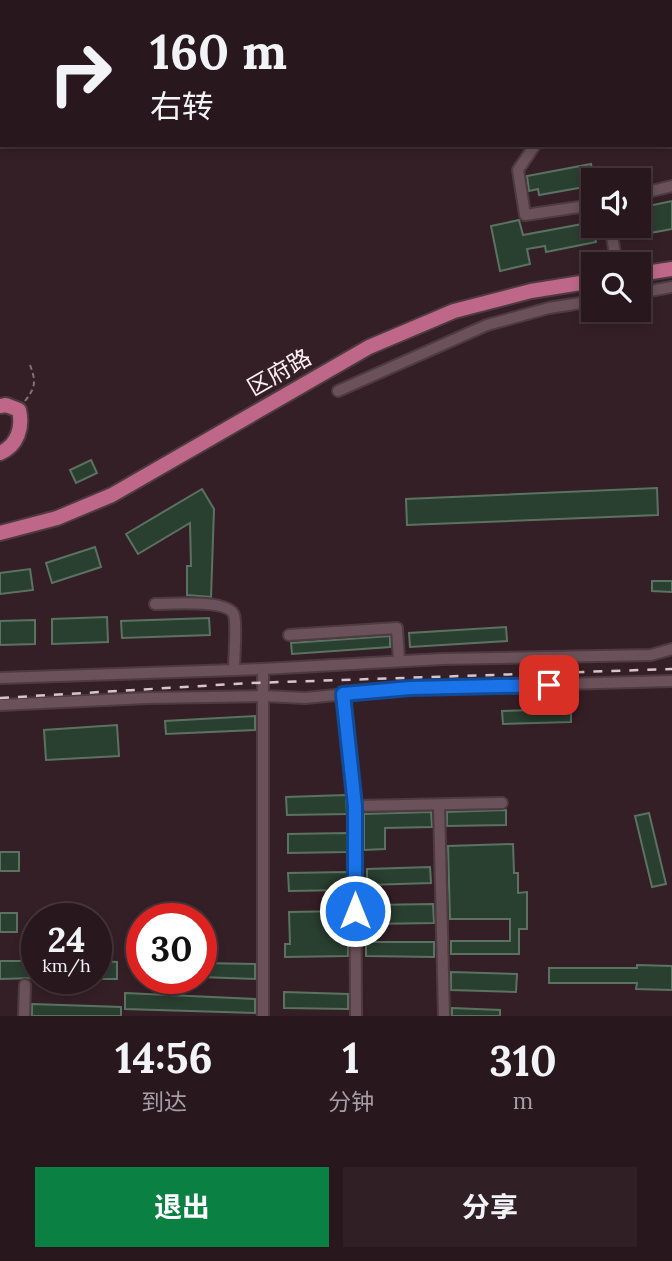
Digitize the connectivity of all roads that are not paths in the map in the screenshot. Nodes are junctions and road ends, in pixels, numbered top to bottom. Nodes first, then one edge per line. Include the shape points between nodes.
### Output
1 (534, 147) edge
2 (672, 186) edge
3 (651, 191) edge
4 (581, 207) edge
5 (672, 269) edge
6 (651, 272) edge
7 (581, 283) edge
8 (672, 287) edge
9 (651, 291) edge
10 (581, 303) edge
11 (338, 391) dead end
12 (0, 406) edge
13 (0, 453) edge
14 (0, 533) edge
15 (155, 604) dead end
16 (289, 635) dead end
17 (672, 649) edge
18 (399, 661) junction
19 (263, 669) junction
20 (234, 670) junction
21 (0, 678) edge
22 (672, 681) edge
23 (343, 694) junction
24 (264, 696) junction
25 (0, 705) edge
26 (502, 803) dead end
27 (439, 805) junction
28 (355, 806) junction
29 (25, 994) edge
30 (24, 1016) edge
31 (263, 1016) edge
32 (356, 1016) edge
33 (444, 1016) edge

1 - 4 street via 518,170 525,215
2 - 3 street
5 - 6 main road
7 - 14 main road, 区府路 via 454,311 369,347 112,495 57,518
8 - 9 street
10 - 11 street via 487,325
12 - 13 main road via 19,410 22,424 19,435
15 - 20 street via 229,608 234,616
16 - 18 street via 397,628
17 - 18 street via 651,655
18 - 19 street
19 - 20 street
19 - 24 street
20 - 21 street
22 - 23 street
23 - 24 street
23 - 28 street
24 - 25 street
24 - 31 street
26 - 27 street
27 - 28 street
27 - 33 street
28 - 32 street
29 - 30 street

